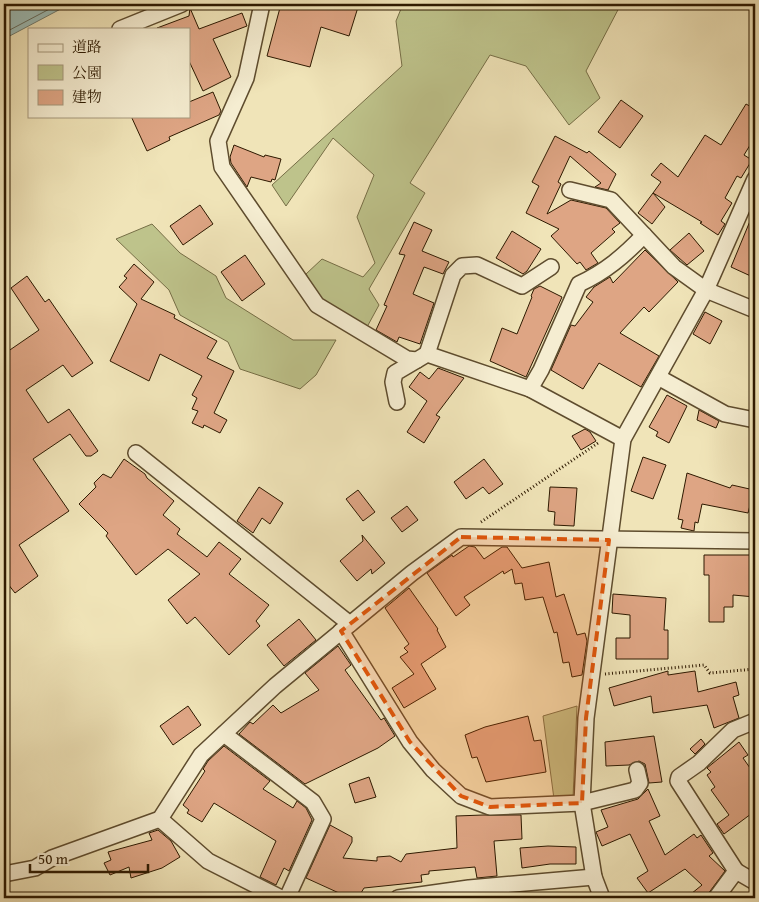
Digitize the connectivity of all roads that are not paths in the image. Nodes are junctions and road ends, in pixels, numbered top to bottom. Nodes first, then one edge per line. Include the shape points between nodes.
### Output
1 (182, 4) edge
2 (262, 4) edge
3 (122, 28) edge
4 (755, 179) edge
5 (570, 190) dead end
6 (644, 235) junction
7 (551, 267) dead end
8 (706, 290) junction
9 (755, 310) edge
10 (422, 357) junction
11 (658, 377) junction
12 (530, 389) junction
13 (397, 402) dead end
14 (755, 420) edge
15 (617, 437) junction
16 (136, 453) dead end
17 (609, 540) junction
18 (755, 541) edge
19 (346, 628) junction
20 (755, 721) edge
21 (224, 734) junction
22 (637, 770) dead end
23 (582, 803) junction
24 (160, 819) junction
25 (736, 872) junction
26 (4, 874) edge
27 (594, 877) junction
28 (755, 882) edge
29 (281, 898) edge
30 (287, 898) edge
31 (398, 898) edge
32 (602, 898) edge
33 (716, 898) edge

1 - 3 street
2 - 10 street via 246,78 218,141 222,167 317,305 407,358
4 - 8 street
5 - 6 street via 611,200
6 - 8 street via 674,267
6 - 12 street via 622,259 579,284
7 - 10 street via 522,286 477,265 462,266 453,276
8 - 9 street
8 - 11 street
10 - 12 street
10 - 13 street via 395,373 393,382
11 - 14 street via 725,414
11 - 15 street
12 - 15 street
15 - 17 street
16 - 19 street
17 - 18 street
17 - 19 street via 461,537
17 - 23 street via 586,718
19 - 21 street via 275,686
19 - 23 street via 410,742 433,770 461,796 490,807
20 - 25 street via 733,730 678,781
21 - 24 street via 201,755
21 - 30 street via 313,802 323,819
22 - 23 street via 640,783 635,790
23 - 27 street
24 - 26 street via 52,858 35,868
24 - 29 street via 208,861
25 - 28 street
25 - 33 street
27 - 31 street
27 - 32 street

